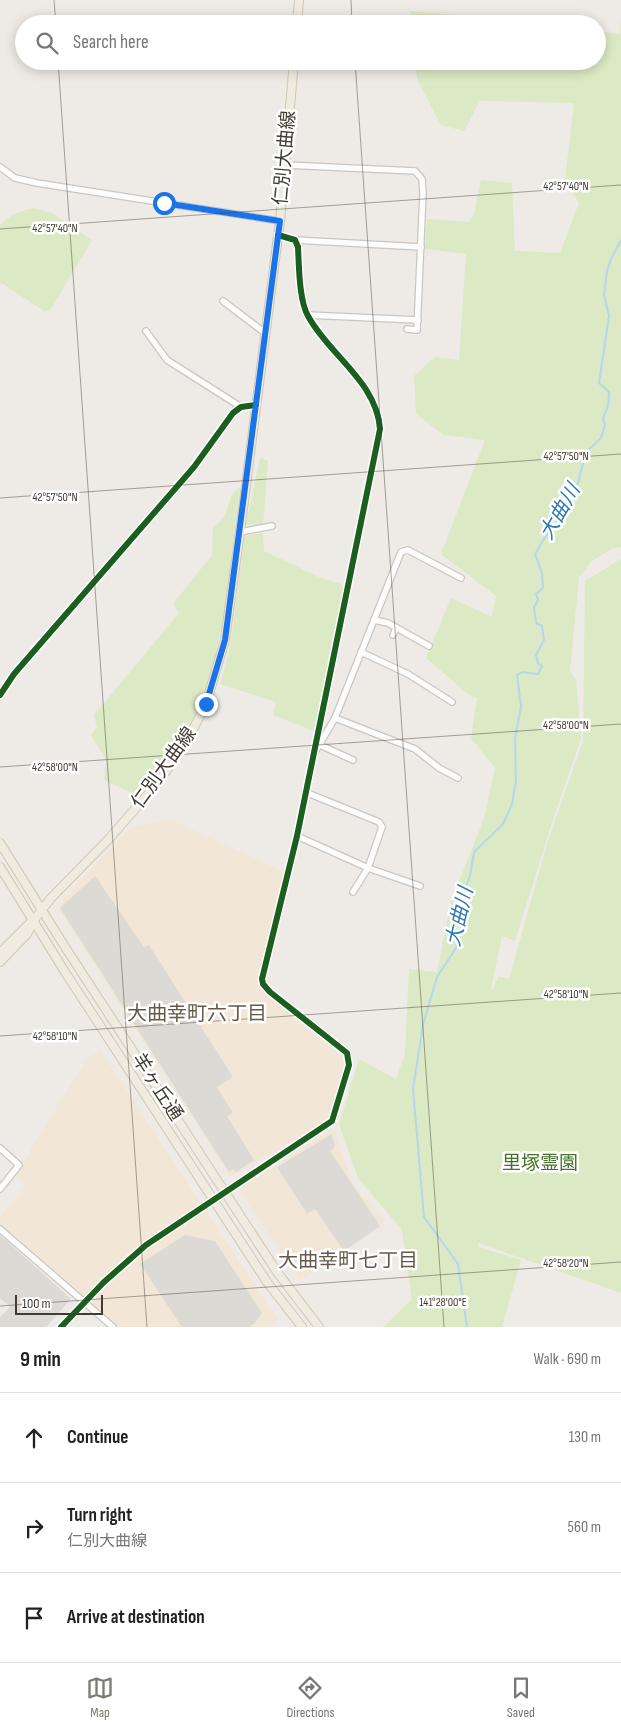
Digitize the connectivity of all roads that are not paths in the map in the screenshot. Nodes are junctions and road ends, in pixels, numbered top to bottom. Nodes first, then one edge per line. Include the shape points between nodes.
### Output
1 (299, 0) edge
2 (298, 15) edge
3 (293, 70) edge
4 (285, 165) junction
5 (0, 167) edge
6 (280, 221) junction
7 (278, 235) junction
8 (295, 240) junction
9 (422, 247) junction
10 (223, 301) dead end
11 (307, 315) junction
12 (418, 320) junction
13 (407, 329) dead end
14 (146, 331) dead end
15 (265, 333) junction
16 (256, 405) junction
17 (241, 407) junction
18 (272, 526) dead end
19 (240, 532) junction
20 (461, 578) dead end
21 (374, 620) junction
22 (396, 628) junction
23 (393, 635) dead end
24 (429, 646) dead end
25 (361, 652) junction
26 (0, 696) edge
27 (452, 702) dead end
28 (335, 718) junction
29 (320, 744) junction
30 (312, 758) junction
31 (352, 760) dead end
32 (458, 778) dead end
33 (305, 792) junction
34 (297, 836) junction
35 (0, 843) edge
36 (0, 867) edge
37 (368, 868) junction
38 (420, 886) dead end
39 (353, 892) dead end
40 (42, 909) junction
41 (34, 920) junction
42 (0, 953) edge
43 (0, 962) edge
44 (0, 1148) edge
45 (0, 1189) edge
46 (225, 1192) junction
47 (214, 1200) junction
48 (0, 1229) edge
49 (85, 1302) junction
50 (61, 1327) edge
51 (113, 1327) edge
52 (302, 1327) edge
53 (319, 1327) edge

1 - 2 main road
3 - 4 main road, 仁別大曲線
4 - 6 main road, 仁別大曲線
4 - 9 street via 415,171 422,179
5 - 6 street via 15,178 37,183
6 - 7 main road, 仁別大曲線
7 - 8 street
7 - 15 main road, 仁別大曲線
8 - 9 street
8 - 11 street
9 - 12 street
10 - 15 street
11 - 12 street
11 - 30 street via 375,403 380,429
12 - 13 street via 417,330
14 - 17 street via 167,360
15 - 16 main road, 仁別大曲線
16 - 17 street
16 - 19 main road, 仁別大曲線
17 - 26 street via 233,413 194,467 14,674
18 - 19 street
19 - 40 main road, 仁別大曲線 via 220,661 202,712 185,745 156,785
20 - 21 street via 408,550 401,552
21 - 22 street
21 - 25 street
22 - 23 street
22 - 24 street
25 - 27 street via 408,674
25 - 28 street
28 - 29 street
28 - 32 street via 415,749
29 - 30 street
29 - 31 street
30 - 33 street
33 - 34 street
33 - 37 street via 379,822 382,834
34 - 37 street
34 - 46 street via 263,984 347,1053 350,1065 332,1122
35 - 40 main road, 羊ヶ丘通
36 - 41 main road, 羊ヶ丘通
37 - 38 street
37 - 39 street
40 - 41 main road, 仁別大曲線
40 - 46 main road, 羊ヶ丘通
41 - 42 main road
41 - 43 main road via 27,934
41 - 47 main road, 羊ヶ丘通
44 - 45 street via 19,1165
46 - 47 street
46 - 53 main road, 羊ヶ丘通 via 277,1272
47 - 49 street via 148,1243
47 - 52 main road, 羊ヶ丘通 via 267,1282
48 - 49 street
49 - 50 street
49 - 51 street

